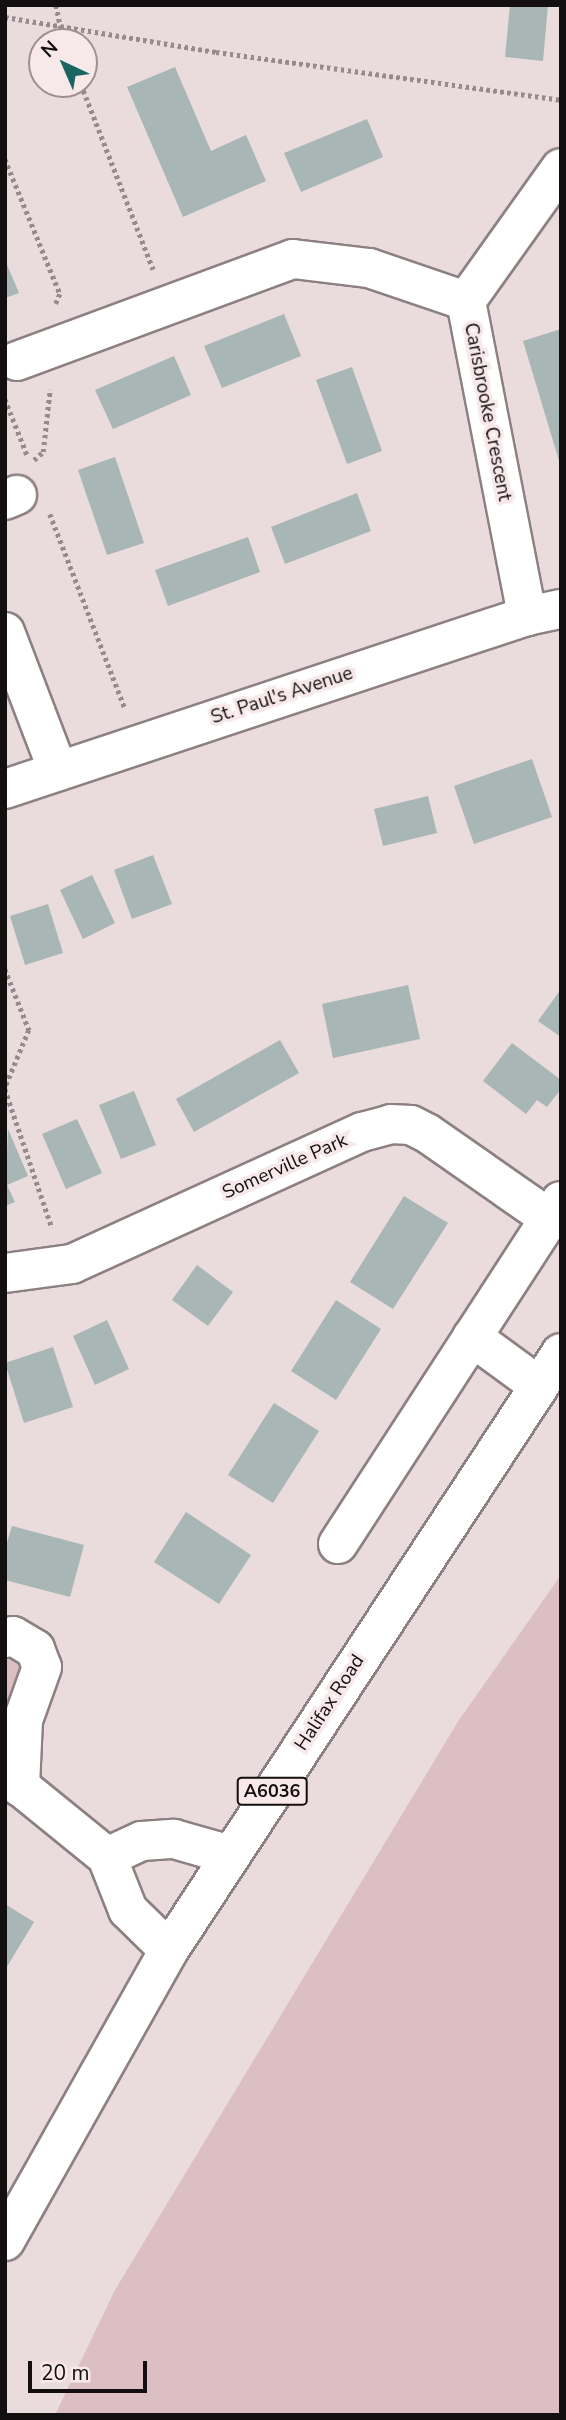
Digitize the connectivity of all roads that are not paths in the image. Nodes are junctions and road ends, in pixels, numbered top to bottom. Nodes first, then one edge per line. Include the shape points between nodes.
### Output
1 (561, 167) edge
2 (466, 302) junction
3 (17, 361) dead end
4 (544, 612) edge
5 (5, 632) edge
6 (58, 771) junction
7 (5, 789) edge
8 (555, 1209) edge
9 (5, 1273) edge
10 (472, 1337) junction
11 (561, 1353) edge
12 (539, 1386) junction
13 (338, 1544) dead end
14 (5, 1637) edge
15 (13, 1781) edge
16 (230, 1855) junction
17 (107, 1857) junction
18 (169, 1950) junction
19 (5, 2241) edge

1 - 2 main road
2 - 3 main road, Carisbrooke Crescent via 369,268 293,259
2 - 4 main road, Carisbrooke Crescent
4 - 6 main road, St. Paul's Avenue
5 - 6 main road
6 - 7 main road, St. Paul's Avenue
8 - 9 main road, Somerville Park via 428,1133 411,1125 391,1124 362,1132 65,1265
8 - 10 main road, Somerville Park
10 - 12 main road
10 - 13 main road, Somerville Park
11 - 12 main road, Halifax Road / A6036
12 - 16 main road, Halifax Road / A6036
14 - 15 main road via 12,1636 34,1649 42,1667 23,1720
15 - 17 main road
16 - 17 main road via 174,1839 142,1841
16 - 18 main road, Halifax Road / A6036
17 - 18 main road via 128,1910
18 - 19 main road, Halifax Road / A6036

